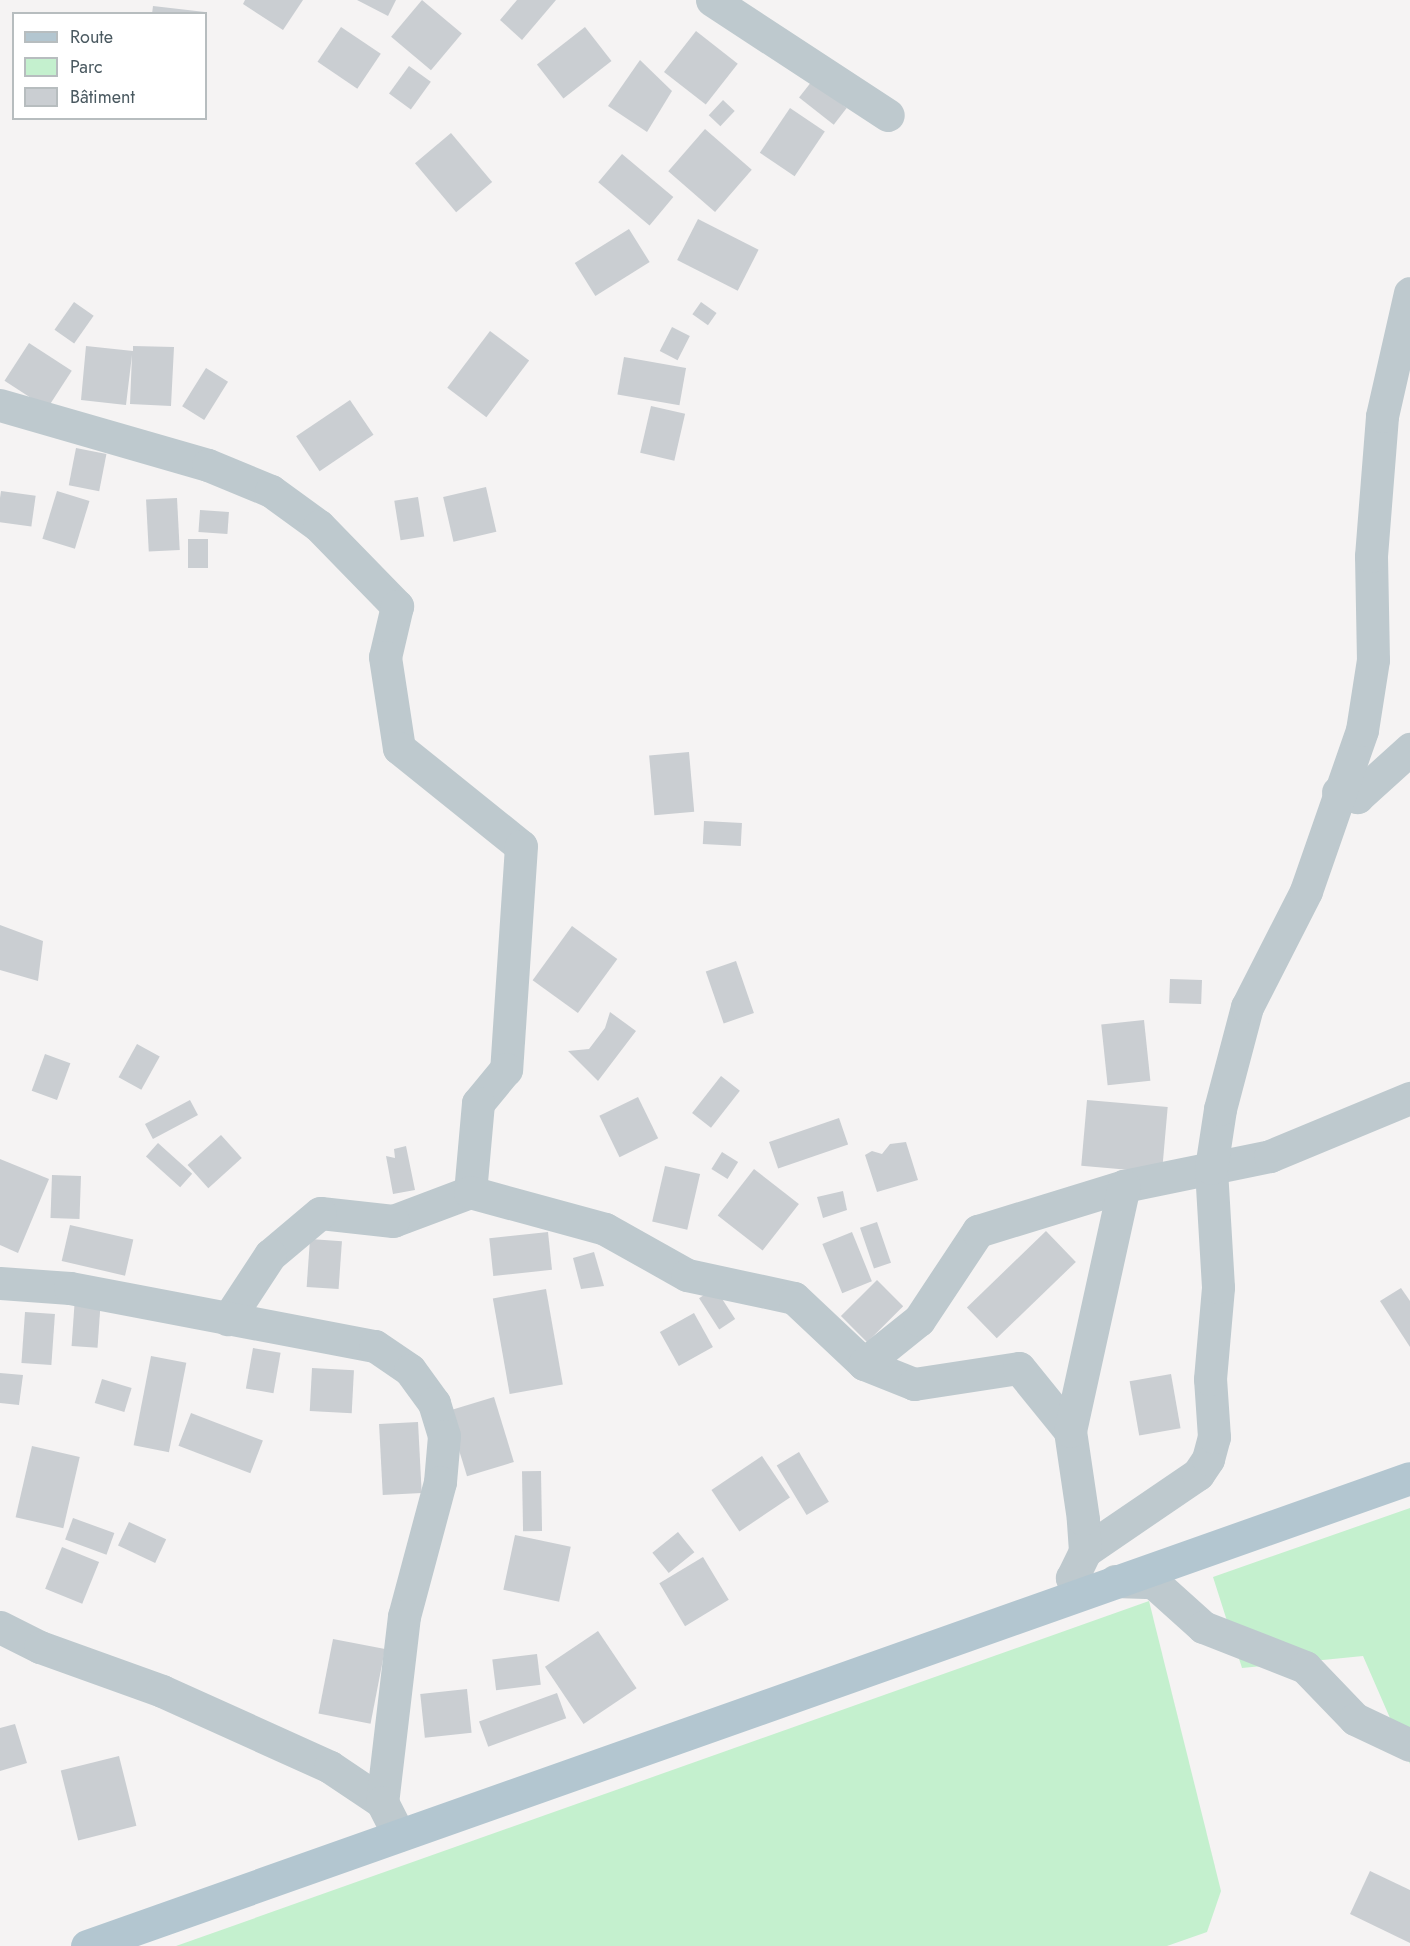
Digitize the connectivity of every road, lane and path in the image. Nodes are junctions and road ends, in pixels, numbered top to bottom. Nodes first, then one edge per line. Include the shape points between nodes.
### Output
1 (712, 0) edge
2 (888, 115) dead end
3 (1410, 293) edge
4 (0, 405) edge
5 (1410, 749) edge
6 (1338, 792) junction
7 (1410, 1098) edge
8 (1211, 1168) junction
9 (1124, 1185) junction
10 (470, 1192) junction
11 (0, 1283) edge
12 (228, 1319) junction
13 (864, 1364) junction
14 (1070, 1431) junction
15 (1410, 1478) edge
16 (1084, 1551) junction
17 (1115, 1581) junction
18 (1079, 1593) junction
19 (0, 1626) edge
20 (1410, 1745) edge
21 (382, 1802) junction
22 (399, 1835) junction
23 (87, 1946) edge

1 - 2 street
3 - 6 street via 1382,416 1371,556 1373,660 1362,730
4 - 10 street via 208,465 271,490 319,526 397,606 385,657 399,748 521,846 506,1070 478,1103
5 - 6 street via 1357,797
6 - 8 street via 1306,891 1247,1007 1220,1109
7 - 8 street via 1270,1156
8 - 9 street
8 - 16 street via 1218,1287 1210,1379 1214,1437 1208,1459 1198,1474
9 - 13 street via 978,1231 919,1320
9 - 14 street
10 - 12 street via 393,1221 320,1213 270,1255
10 - 13 street via 605,1229 687,1275 794,1298
11 - 12 street via 70,1288
12 - 21 street via 375,1346 410,1370 434,1403 444,1436 440,1482 404,1616
13 - 14 street via 914,1384 1019,1368
14 - 16 street
15 - 17 main road
16 - 18 street via 1072,1578
17 - 18 main road
17 - 20 street via 1153,1582 1203,1627 1305,1667 1355,1719
18 - 22 main road
19 - 21 street via 40,1647 162,1691 330,1767
21 - 22 street
22 - 23 main road

